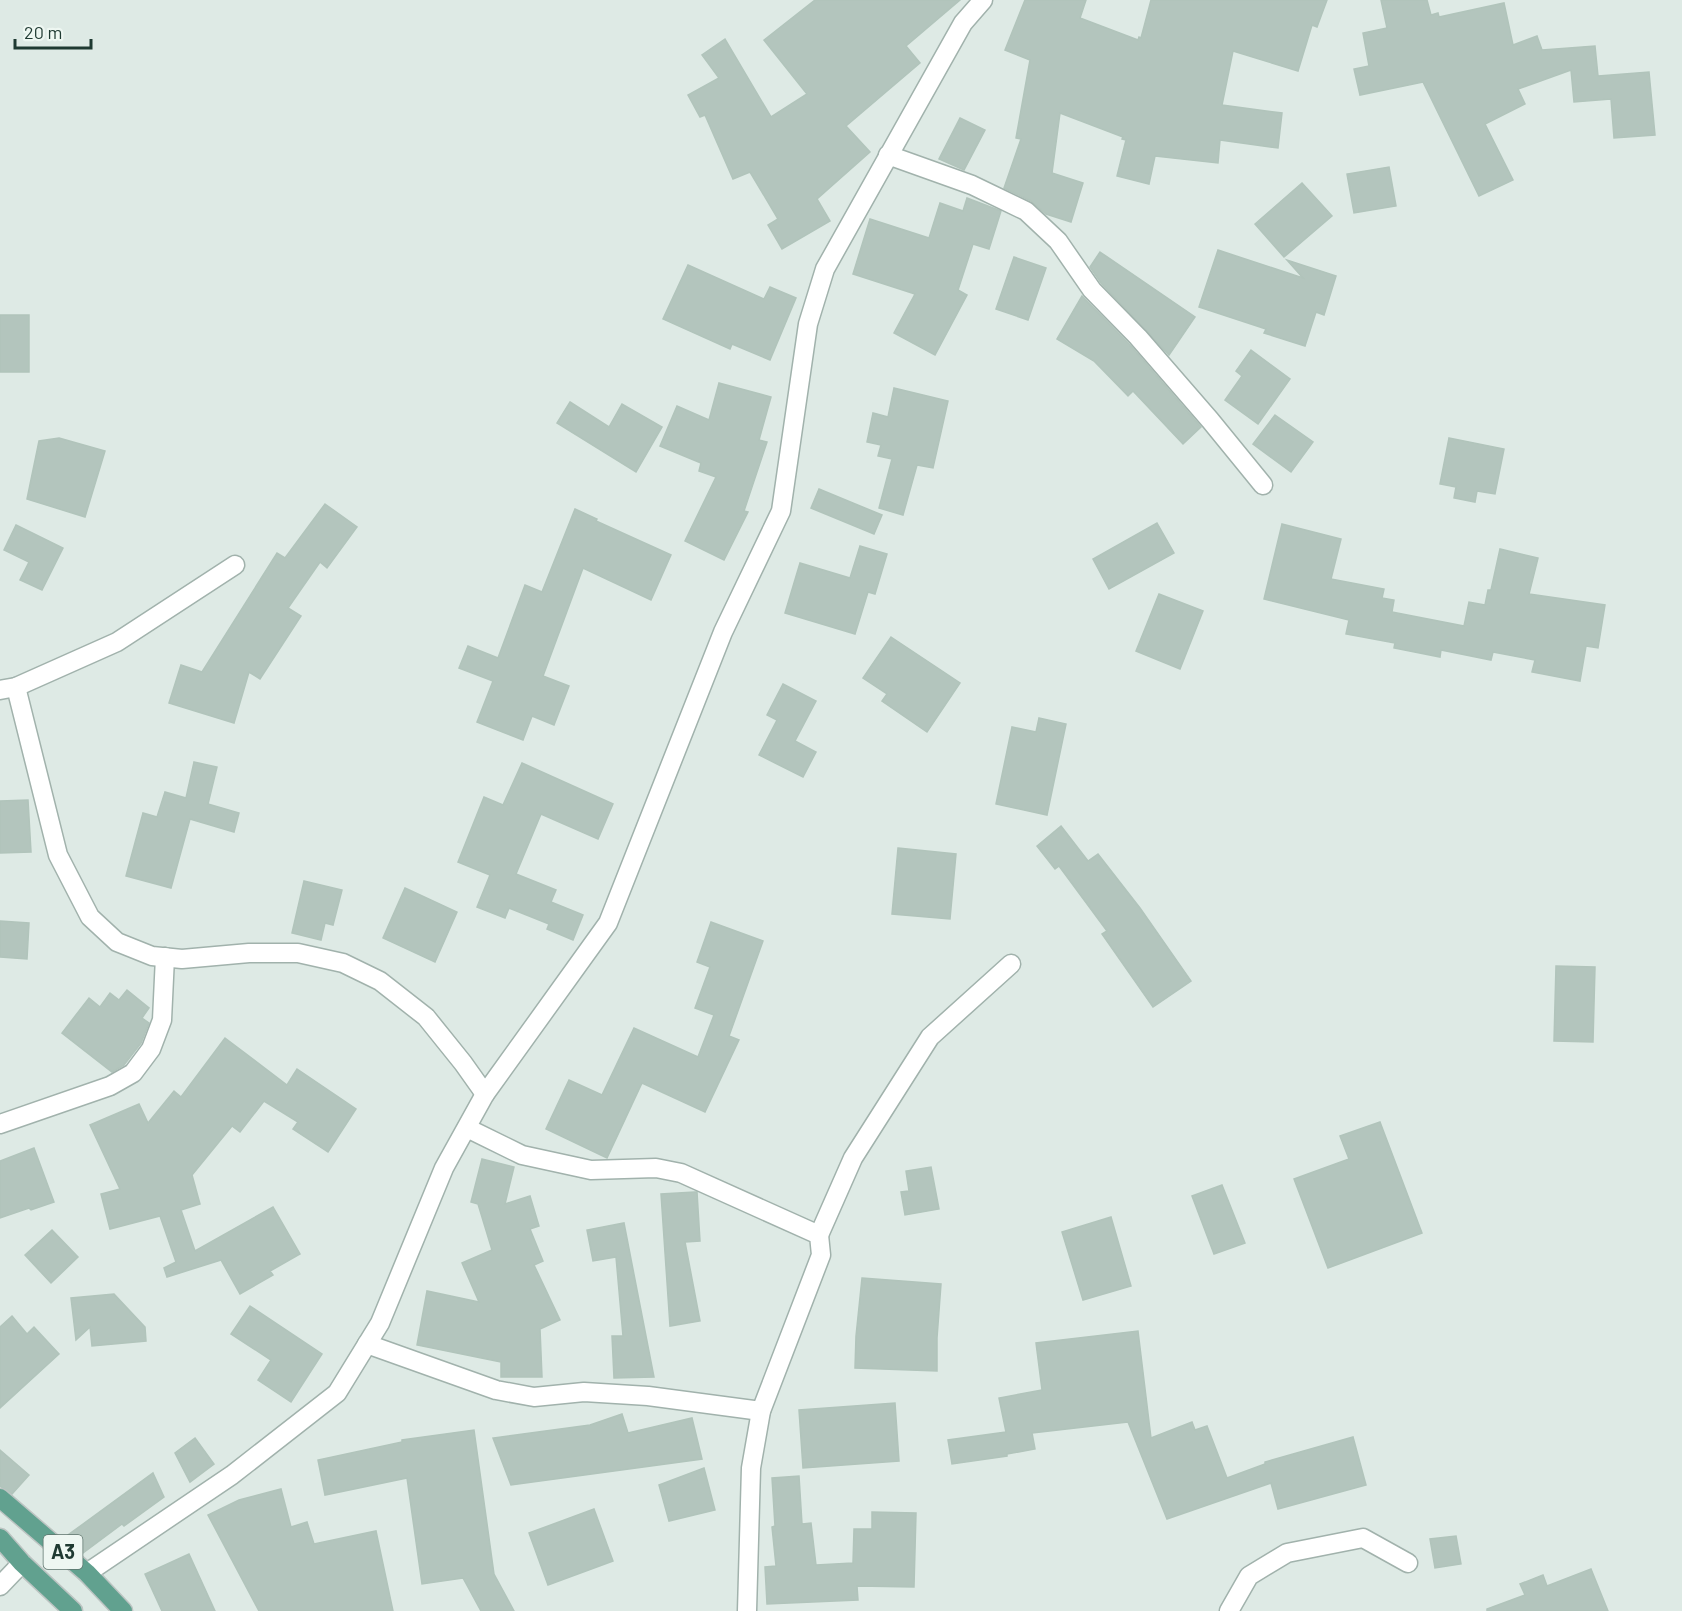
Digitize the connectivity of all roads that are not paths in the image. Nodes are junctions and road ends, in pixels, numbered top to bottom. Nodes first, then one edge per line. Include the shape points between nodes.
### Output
1 (983, 0) edge
2 (888, 155) junction
3 (1263, 485) dead end
4 (235, 565) dead end
5 (8, 688) edge
6 (165, 957) junction
7 (1011, 964) dead end
8 (485, 1095) junction
9 (0, 1124) edge
10 (467, 1128) junction
11 (819, 1235) junction
12 (367, 1344) junction
13 (761, 1412) junction
14 (0, 1498) edge
15 (0, 1538) edge
16 (22, 1563) junction
17 (1407, 1563) dead end
18 (87, 1573) junction
19 (0, 1586) edge
20 (74, 1611) edge
21 (123, 1611) edge
22 (747, 1611) edge
23 (1229, 1611) edge

1 - 2 street via 963,23
2 - 3 street via 972,185 1026,211 1058,241 1092,290 1138,337
2 - 8 street via 821,280 808,324 781,511 723,633 608,923
4 - 5 street via 117,642
5 - 6 street via 58,855 90,917 117,942
6 - 8 street via 298,953 343,963 380,981 426,1017
6 - 9 street via 162,1020 151,1049 133,1073 110,1086
7 - 11 street via 930,1037 853,1158
8 - 10 street
10 - 11 street via 522,1155 591,1170 656,1168 681,1173
10 - 12 street via 444,1168 380,1323
11 - 13 street via 821,1255
12 - 13 street via 496,1390 534,1397 584,1392 648,1396
12 - 18 street via 337,1394 232,1475
13 - 22 street via 751,1468
14 - 18 main road, A3
15 - 16 main road, A3
16 - 19 street
16 - 20 main road, A3
17 - 23 street via 1363,1538 1287,1553 1249,1576
18 - 21 main road, A3

